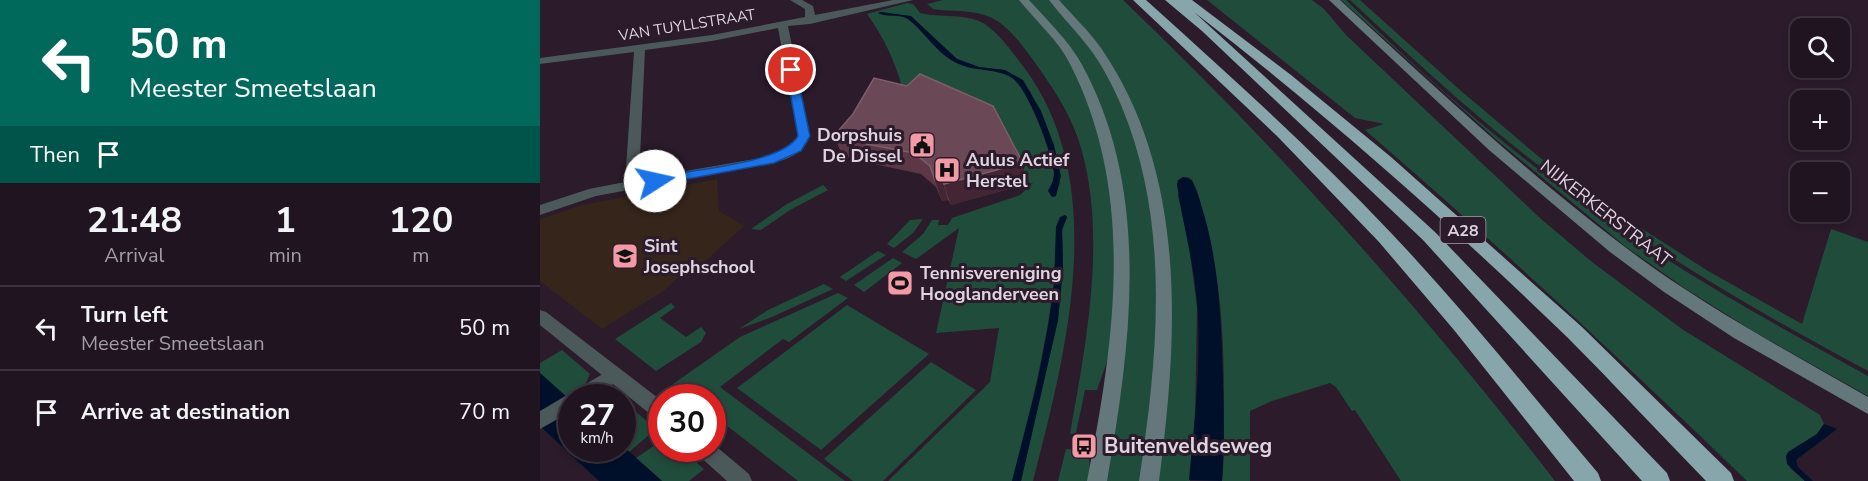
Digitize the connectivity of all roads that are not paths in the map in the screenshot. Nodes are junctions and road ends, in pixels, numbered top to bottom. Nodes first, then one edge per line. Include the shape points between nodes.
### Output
1 (795, 0) edge
2 (908, 0) edge
3 (1024, 0) edge
4 (1054, 0) edge
5 (1139, 0) edge
6 (1171, 0) edge
7 (1185, 0) edge
8 (1332, 0) edge
9 (810, 21) junction
10 (783, 25) junction
11 (640, 49) junction
12 (540, 61) edge
13 (632, 185) junction
14 (540, 210) edge
15 (540, 316) edge
16 (613, 375) junction
17 (598, 384) edge
18 (648, 401) edge
19 (1868, 406) edge
20 (558, 409) edge
21 (540, 420) edge
22 (720, 462) edge
23 (742, 481) edge
24 (1097, 481) edge
25 (1149, 481) edge
26 (1589, 481) edge
27 (1658, 481) edge
28 (1722, 481) edge

1 - 9 street via 810,8
2 - 9 street, VAN TUYLLSTRAAT
3 - 24 main road via 1062,45 1085,83 1103,131 1116,190 1120,312 1110,408
4 - 25 main road via 1090,41 1115,80 1136,127 1152,187 1161,250 1164,329 1158,429
5 - 26 highway via 1254,105 1417,274
6 - 27 highway, A28 via 1429,236
7 - 28 highway, A28 via 1330,114 1453,221 1575,333
8 - 19 main road, NIJKERKERSTRAAT via 1494,147 1615,248 1731,327
9 - 10 street, VAN TUYLLSTRAAT
10 - 11 street, VAN TUYLLSTRAAT
10 - 13 street via 804,136 801,144 770,160
11 - 12 street, VAN TUYLLSTRAAT
11 - 13 street
13 - 14 street via 594,192
15 - 16 street
16 - 17 street
16 - 18 street
20 - 21 street
22 - 23 street

